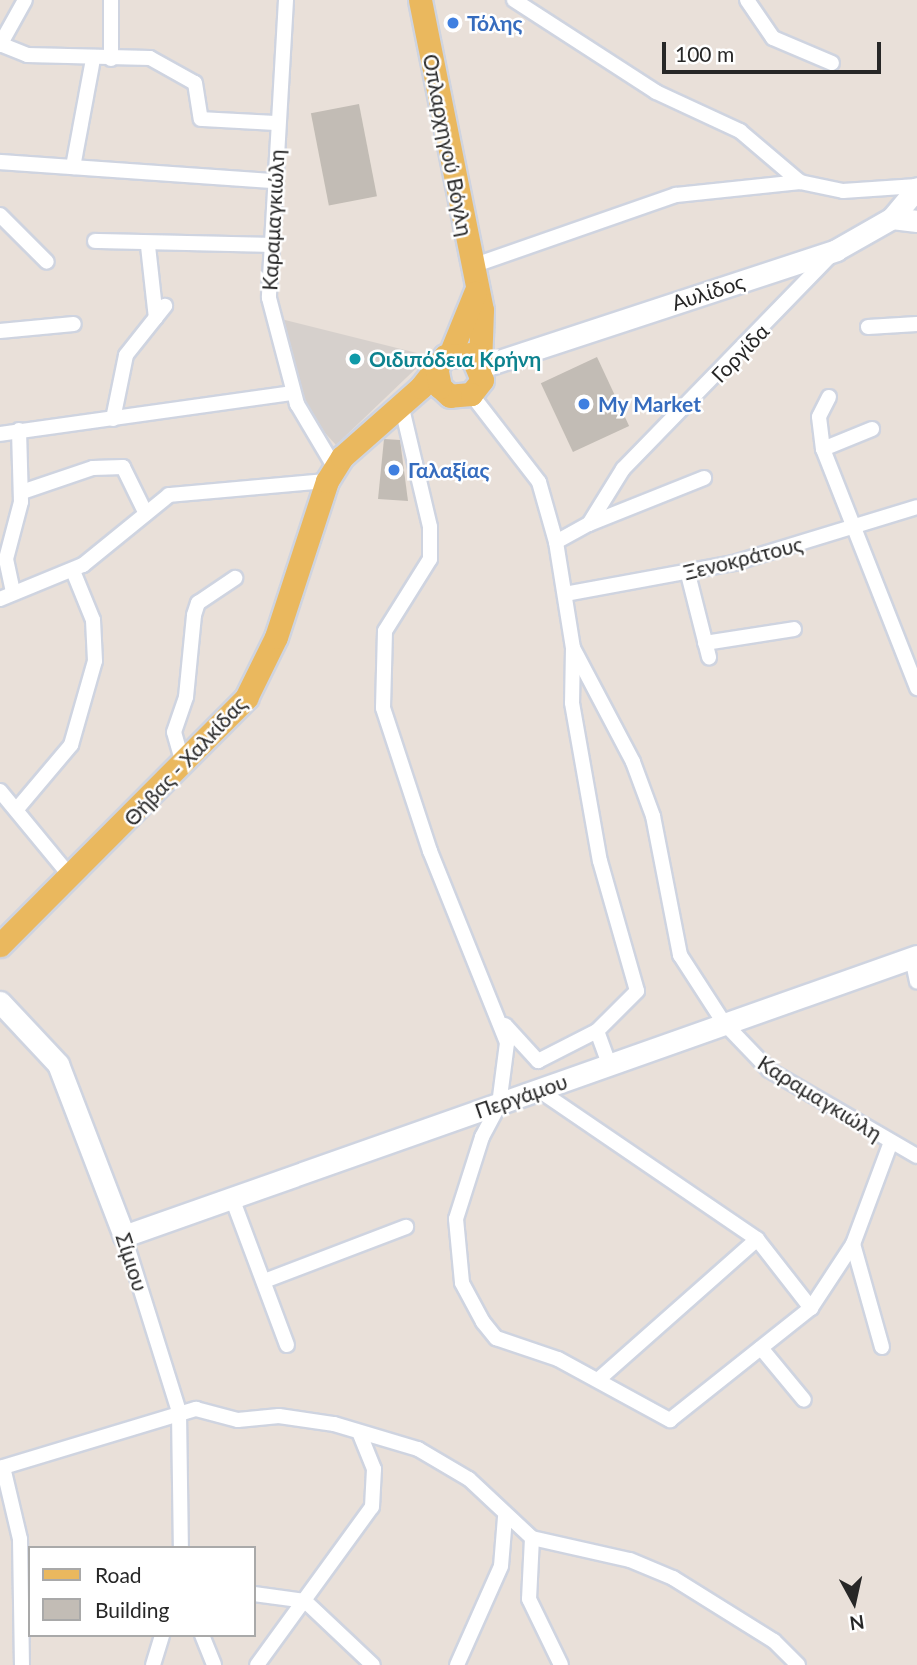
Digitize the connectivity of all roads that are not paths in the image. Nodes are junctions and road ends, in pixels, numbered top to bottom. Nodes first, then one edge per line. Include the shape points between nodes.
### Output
1 (25, 0) edge
2 (111, 0) edge
3 (286, 0) edge
4 (420, 0) edge
5 (747, 0) edge
6 (518, 1) edge
7 (0, 44) edge
8 (93, 59) junction
9 (111, 59) junction
10 (832, 63) dead end
11 (278, 123) junction
12 (0, 162) edge
13 (74, 167) junction
14 (275, 180) junction
15 (800, 182) junction
16 (917, 187) edge
17 (0, 215) edge
18 (892, 218) junction
19 (917, 221) edge
20 (95, 241) dead end
21 (268, 245) junction
22 (148, 246) junction
23 (836, 250) junction
24 (47, 262) dead end
25 (472, 266) junction
26 (475, 290) junction
27 (74, 324) dead end
28 (917, 324) edge
29 (868, 327) dead end
30 (0, 331) edge
31 (444, 360) junction
32 (481, 366) junction
33 (293, 393) junction
34 (461, 395) junction
35 (829, 397) dead end
36 (401, 404) junction
37 (113, 419) junction
38 (872, 429) dead end
39 (19, 430) junction
40 (0, 434) edge
41 (823, 449) junction
42 (331, 475) junction
43 (704, 478) dead end
44 (22, 492) junction
45 (917, 507) edge
46 (146, 514) junction
47 (589, 524) junction
48 (857, 526) junction
49 (556, 542) junction
50 (73, 571) junction
51 (688, 574) junction
52 (235, 578) dead end
53 (565, 594) junction
54 (6, 595) edge
55 (794, 629) dead end
56 (573, 648) junction
57 (917, 688) edge
58 (184, 767) junction
59 (0, 791) edge
60 (17, 809) junction
61 (71, 877) junction
62 (2, 936) edge
63 (914, 957) edge
64 (917, 981) edge
65 (1, 1006) edge
66 (499, 1018) junction
67 (724, 1023) junction
68 (597, 1031) junction
69 (609, 1064) junction
70 (540, 1091) junction
71 (499, 1105) junction
72 (891, 1142) junction
73 (917, 1156) edge
74 (232, 1198) junction
75 (406, 1227) dead end
76 (124, 1236) junction
77 (757, 1239) junction
78 (853, 1244) junction
79 (267, 1280) junction
80 (811, 1308) junction
81 (287, 1345) dead end
82 (761, 1348) junction
83 (882, 1348) dead end
84 (599, 1379) junction
85 (804, 1400) dead end
86 (179, 1412) junction
87 (359, 1432) junction
88 (2, 1467) edge
89 (505, 1517) junction
90 (532, 1538) junction
91 (181, 1546) edge
92 (256, 1594) edge
93 (305, 1601) junction
94 (161, 1637) edge
95 (203, 1637) edge
96 (561, 1664) edge
97 (22, 1665) edge
98 (153, 1665) edge
99 (214, 1665) edge
100 (257, 1665) edge
101 (373, 1665) edge
102 (457, 1665) edge
103 (798, 1665) edge

1 - 7 street
2 - 9 street
3 - 11 street, Καραμαγκιώλη
4 - 25 main road, Οπλαρχηγού Βόγλη
5 - 10 street via 773,38
6 - 15 street via 656,92 740,131
7 - 8 street via 27,55
8 - 9 street
8 - 13 street
9 - 11 street via 150,58 195,83 201,119 208,122
11 - 14 street, Καραμαγκιώλη
12 - 13 street
13 - 14 street
14 - 21 street, Καραμαγκιώλη
15 - 16 street via 843,191
15 - 25 street via 676,195
16 - 18 street, Αυλίδος
17 - 24 street
18 - 19 street
18 - 23 street, Αυλίδος
20 - 22 street
21 - 22 street
21 - 33 street, Καραμαγκιώλη via 270,308
22 - 37 street via 161,312 127,355
23 - 32 street, Αυλίδος
23 - 47 street, Γοργίδα via 623,470
25 - 26 main road, Οπλαρχηγού Βόγλη
26 - 31 main road, Οπλαρχηγού Βόγλη
26 - 32 main road, Οπλαρχηγού Βόγλη via 483,319
27 - 30 street
28 - 29 street
31 - 32 main road via 471,354
31 - 34 main road via 439,387
31 - 36 main road, Θήβας - Χαλκίδας
32 - 34 main road, Οπλαρχηγού Βόγλη
33 - 37 street
33 - 42 street, Καραμαγκιώλη
34 - 36 main road
34 - 49 street via 539,482
35 - 41 street via 819,416
36 - 42 main road, Θήβας - Χαλκίδας
36 - 66 street via 430,527 430,559 384,631 383,708 430,850
37 - 39 street
38 - 41 street
39 - 40 street
39 - 44 street
41 - 48 street
42 - 46 street via 183,491
42 - 58 main road, Θήβας - Χαλκίδας via 259,675 226,724
43 - 47 street
44 - 46 street via 93,468 122,467
44 - 54 street via 6,559
45 - 48 street, Ξενοκράτους
46 - 50 street
47 - 49 street, Γοργίδα
48 - 51 street, Ξενοκράτους
48 - 57 street
49 - 53 street
50 - 54 street
50 - 60 street via 93,620 95,661 71,745
51 - 53 street, Ξενοκράτους
51 - 55 street via 707,650
52 - 58 street via 198,603 194,615 186,697 174,732
53 - 56 street
56 - 67 street, Καραμαγκιώλη via 633,762 653,816 680,955
56 - 68 street via 572,703 598,848 637,991
58 - 61 main road, Θήβας - Χαλκίδας
59 - 60 street
60 - 61 street
61 - 62 main road, Θήβας - Χαλκίδας
63 - 64 street
63 - 67 street, Περγάμου
65 - 76 street, Σίμιου via 58,1063
66 - 68 street via 538,1061
66 - 71 street via 508,1065
67 - 69 street, Περγάμου
67 - 72 street, Καραμαγκιώλη via 769,1070
68 - 69 street
69 - 70 street, Περγάμου
70 - 71 street, Περγάμου
70 - 77 street
71 - 74 street, Περγάμου
71 - 84 street via 482,1137 456,1219 462,1283 496,1338
72 - 73 street, Καραμαγκιώλη
72 - 78 street
74 - 76 street, Περγάμου
74 - 79 street
75 - 79 street
76 - 86 street, Σίμιου
77 - 80 street
77 - 84 street
78 - 80 street
78 - 83 street
79 - 81 street
80 - 82 street
82 - 84 street via 670,1420
82 - 85 street
86 - 87 street via 196,1409 237,1420 289,1417
86 - 88 street
86 - 91 street, Σίμιου
87 - 89 street via 424,1452 469,1479
87 - 93 street via 374,1468 372,1507
88 - 97 street via 20,1539
89 - 90 street
89 - 102 street via 501,1566
90 - 96 street via 529,1599
90 - 103 street via 630,1560 673,1578 774,1642
92 - 93 street
93 - 100 street
93 - 101 street
94 - 98 street
95 - 99 street

